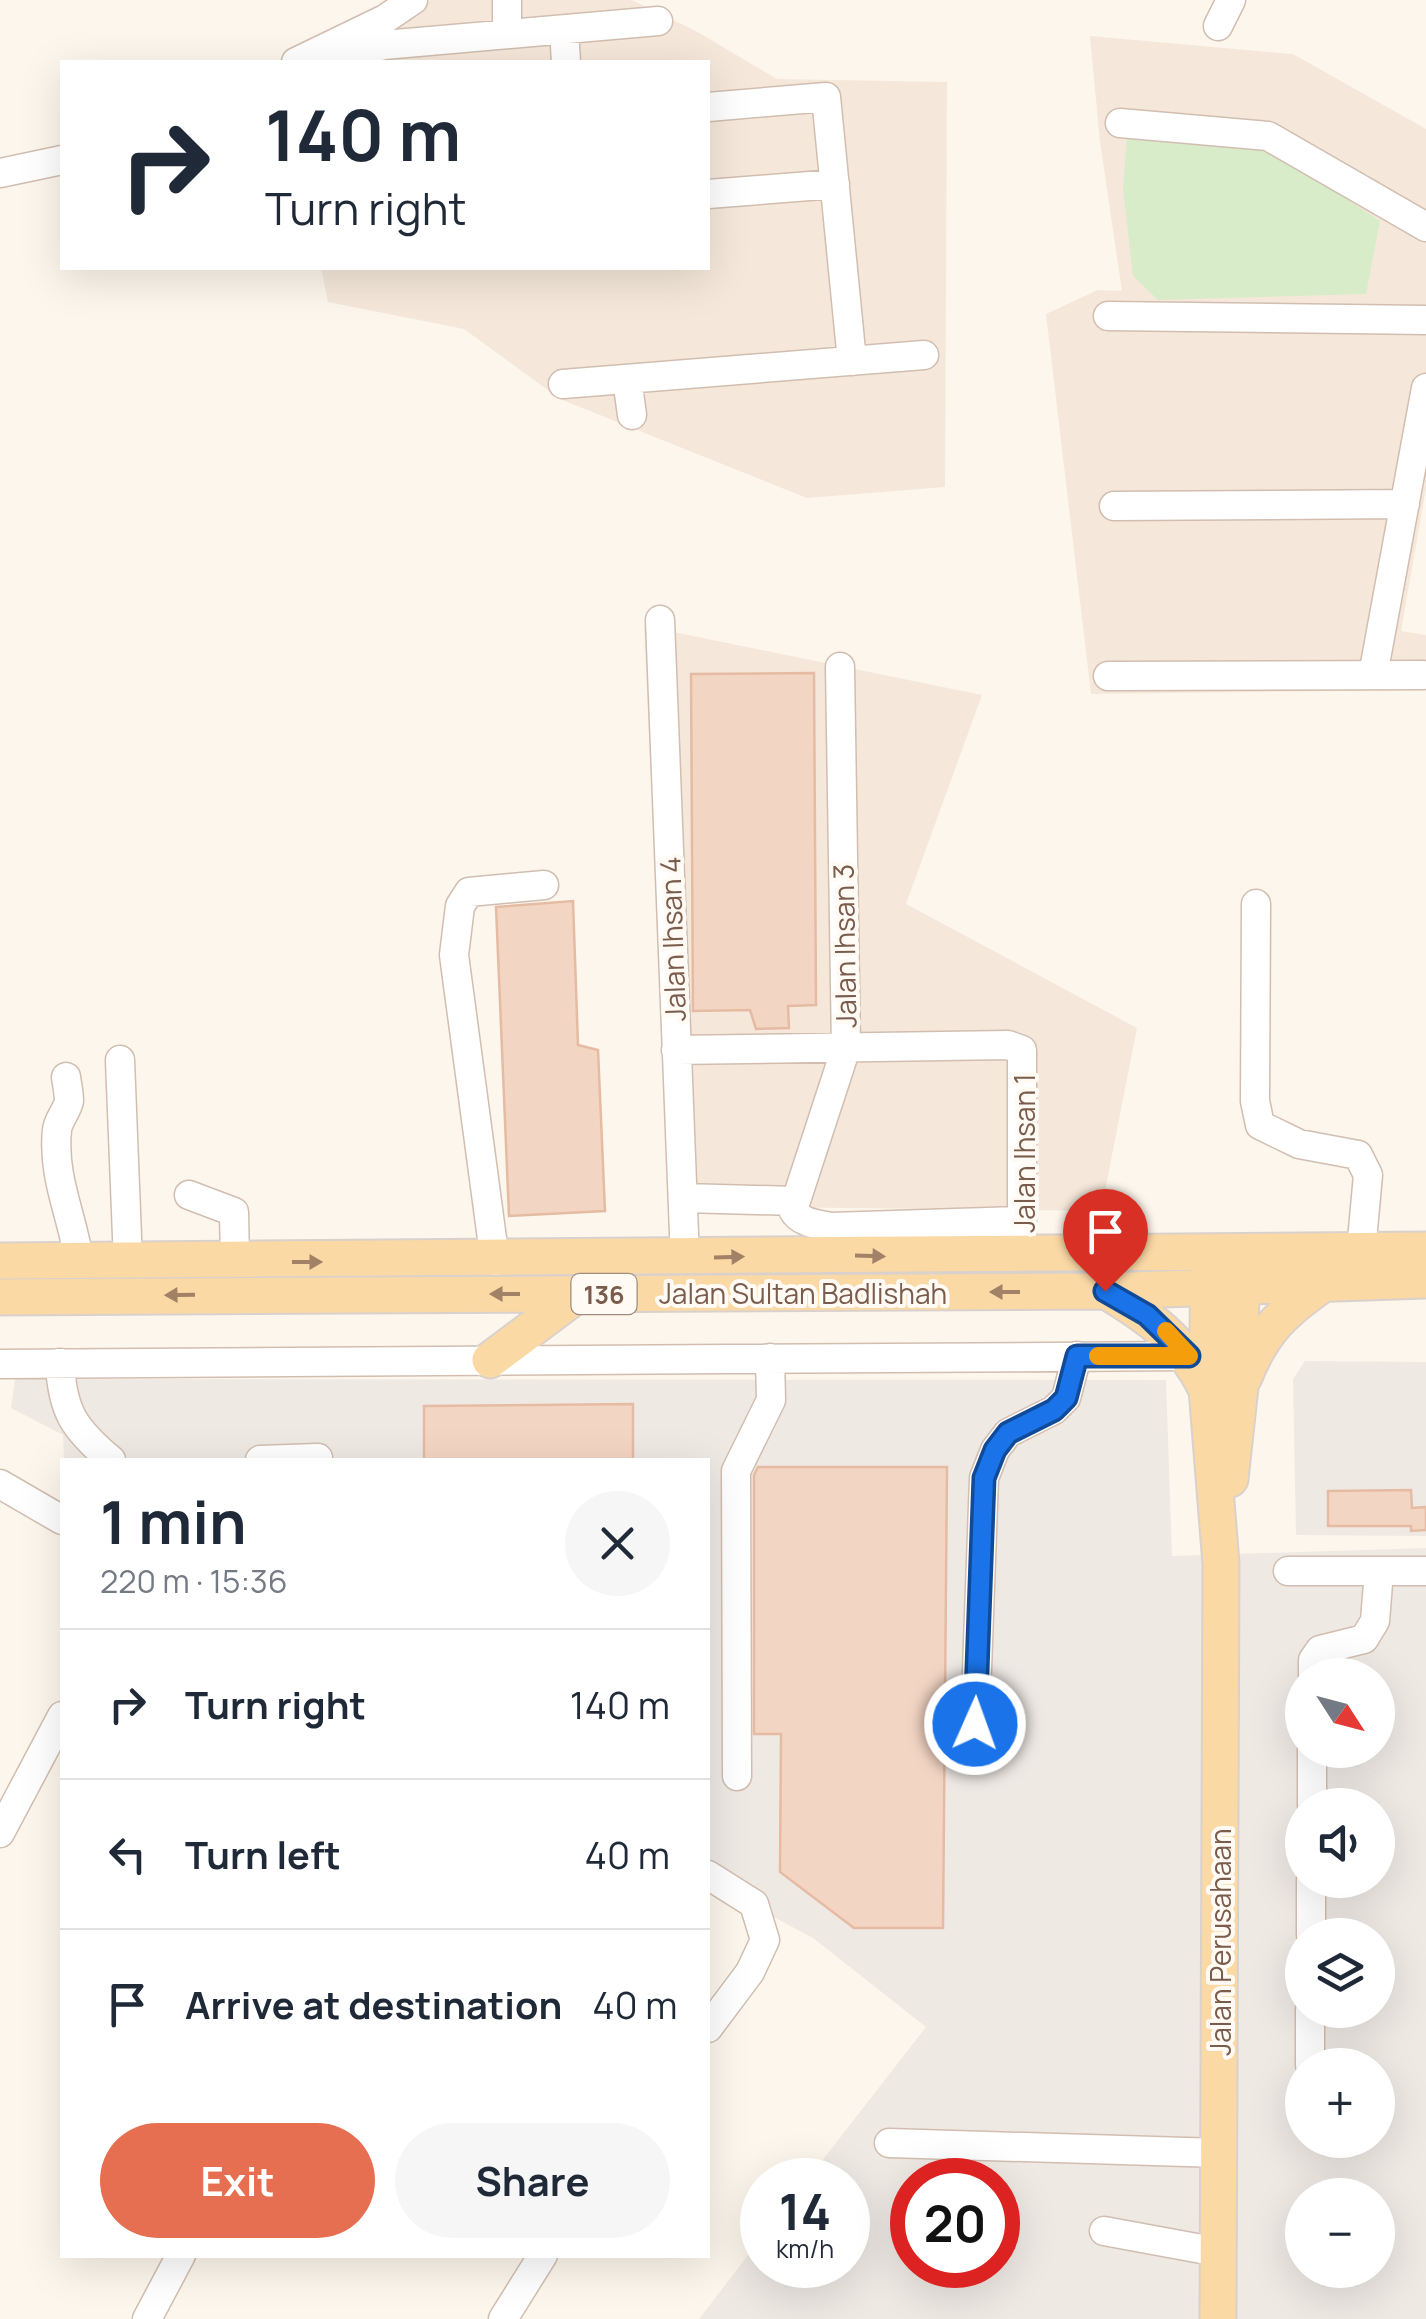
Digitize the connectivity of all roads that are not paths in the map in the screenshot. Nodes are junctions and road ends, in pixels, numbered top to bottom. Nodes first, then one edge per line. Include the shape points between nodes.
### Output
1 (414, 0) edge
2 (507, 0) edge
3 (1231, 0) edge
4 (658, 21) dead end
5 (1218, 26) dead end
6 (564, 30) junction
7 (507, 34) junction
8 (311, 59) edge
9 (348, 60) edge
10 (566, 60) edge
11 (710, 107) edge
12 (1120, 123) dead end
13 (60, 160) edge
14 (0, 172) edge
15 (835, 184) junction
16 (710, 194) edge
17 (1426, 227) edge
18 (1108, 316) dead end
19 (1426, 320) edge
20 (924, 355) dead end
21 (852, 361) junction
22 (627, 379) junction
23 (563, 384) dead end
24 (1426, 388) edge
25 (632, 415) dead end
26 (1405, 504) junction
27 (1114, 506) dead end
28 (660, 620) dead end
29 (840, 667) dead end
30 (1373, 675) junction
31 (1423, 675) dead end
32 (1108, 676) dead end
33 (544, 885) dead end
34 (1256, 904) dead end
35 (846, 1048) junction
36 (676, 1050) junction
37 (120, 1060) dead end
38 (66, 1077) dead end
39 (189, 1195) dead end
40 (684, 1198) junction
41 (796, 1208) junction
42 (1022, 1221) junction
43 (1426, 1250) edge
44 (1361, 1251) junction
45 (1024, 1256) junction
46 (685, 1259) junction
47 (0, 1262) edge
48 (79, 1262) junction
49 (128, 1262) junction
50 (235, 1262) junction
51 (495, 1262) junction
52 (1225, 1269) junction
53 (1426, 1280) edge
54 (1327, 1281) junction
55 (1105, 1291) junction
56 (578, 1294) junction
57 (0, 1297) edge
58 (1077, 1356) junction
59 (1189, 1356) junction
60 (770, 1358) junction
61 (490, 1360) junction
62 (60, 1363) junction
63 (0, 1364) edge
64 (1223, 1388) junction
65 (108, 1458) edge
66 (0, 1484) edge
67 (60, 1519) edge
68 (1288, 1571) dead end
69 (1379, 1571) junction
70 (1426, 1571) edge
71 (1314, 1658) edge
72 (60, 1719) edge
73 (975, 1724) dead end
74 (736, 1776) dead end
75 (10, 1788) edge
76 (0, 1833) edge
77 (710, 1875) edge
78 (710, 2025) edge
79 (889, 2143) dead end
80 (1219, 2154) junction
81 (1104, 2232) dead end
82 (1218, 2252) junction
83 (179, 2258) edge
84 (542, 2258) edge
85 (147, 2319) edge
86 (504, 2319) edge
87 (1218, 2319) edge

1 - 8 street
2 - 7 street
3 - 5 street
4 - 6 street
6 - 7 street
6 - 10 street
7 - 9 street via 384,46
11 - 15 street via 826,97
12 - 17 street via 1268,136
13 - 14 street
15 - 16 street
15 - 21 street
18 - 19 street
20 - 21 street
21 - 22 street
22 - 23 street
22 - 25 street
24 - 26 street
26 - 27 street
26 - 30 street
28 - 36 street, Jalan Ihsan 4
29 - 35 street, Jalan Ihsan 3
30 - 31 street
30 - 32 street
33 - 51 street via 469,892 460,906 454,955
34 - 44 street via 1260,1125 1300,1144 1358,1155 1368,1175
35 - 36 street
35 - 41 street, Jalan Ihsan 3
35 - 42 street, Jalan Ihsan 1 via 1022,1050
36 - 40 street, Jalan Ihsan 4
37 - 49 street
38 - 48 street via 69,1101 56,1126 60,1195 74,1226
39 - 50 street via 234,1212
40 - 41 street
40 - 46 street, Jalan Ihsan 4
41 - 42 street via 831,1227
42 - 45 street, Jalan Ihsan 1
43 - 44 main road, Jalan Sultan Badlishah / 136
44 - 52 main road, Jalan Sultan Badlishah / 136
46 -> 45 main road, Jalan Sultan Badlishah / 136
45 - 52 main road, Jalan Sultan Badlishah / 136
46 - 51 main road, Jalan Sultan Badlishah / 136
47 - 48 main road, Jalan Sultan Badlishah / 136
48 - 49 main road, Jalan Sultan Badlishah / 136
49 - 50 main road, Jalan Sultan Badlishah / 136
50 -> 51 main road, Jalan Sultan Badlishah / 136
52 - 54 main road, Jalan Sultan Badlishah / 136
52 - 55 main road, Jalan Sultan Badlishah / 136
52 - 64 main road, Jalan Perusahaan
53 - 54 main road, Jalan Sultan Badlishah / 136
54 - 64 main road via 1289,1307
55 -> 56 main road, Jalan Sultan Badlishah / 136
55 - 59 main road via 1147,1315
56 -> 57 main road, Jalan Sultan Badlishah / 136
56 - 61 main road
58 - 59 street
58 - 60 street
58 - 73 street via 1066,1398 1008,1433 984,1478
59 - 64 main road
60 - 61 street
60 - 74 street via 770,1400 736,1471
61 - 62 street
62 - 63 street
62 - 65 street via 68,1412
64 - 80 main road, Jalan Perusahaan
66 - 67 street
68 - 69 street
69 - 70 street
69 - 71 street via 1375,1620 1364,1639 1320,1650
72 - 75 street
75 - 76 street
77 - 78 street via 754,1904 766,1940
79 - 80 street
80 - 82 main road, Jalan Perusahaan
81 - 82 street
82 - 87 main road, Jalan Perusahaan
83 - 85 street
84 - 86 street

